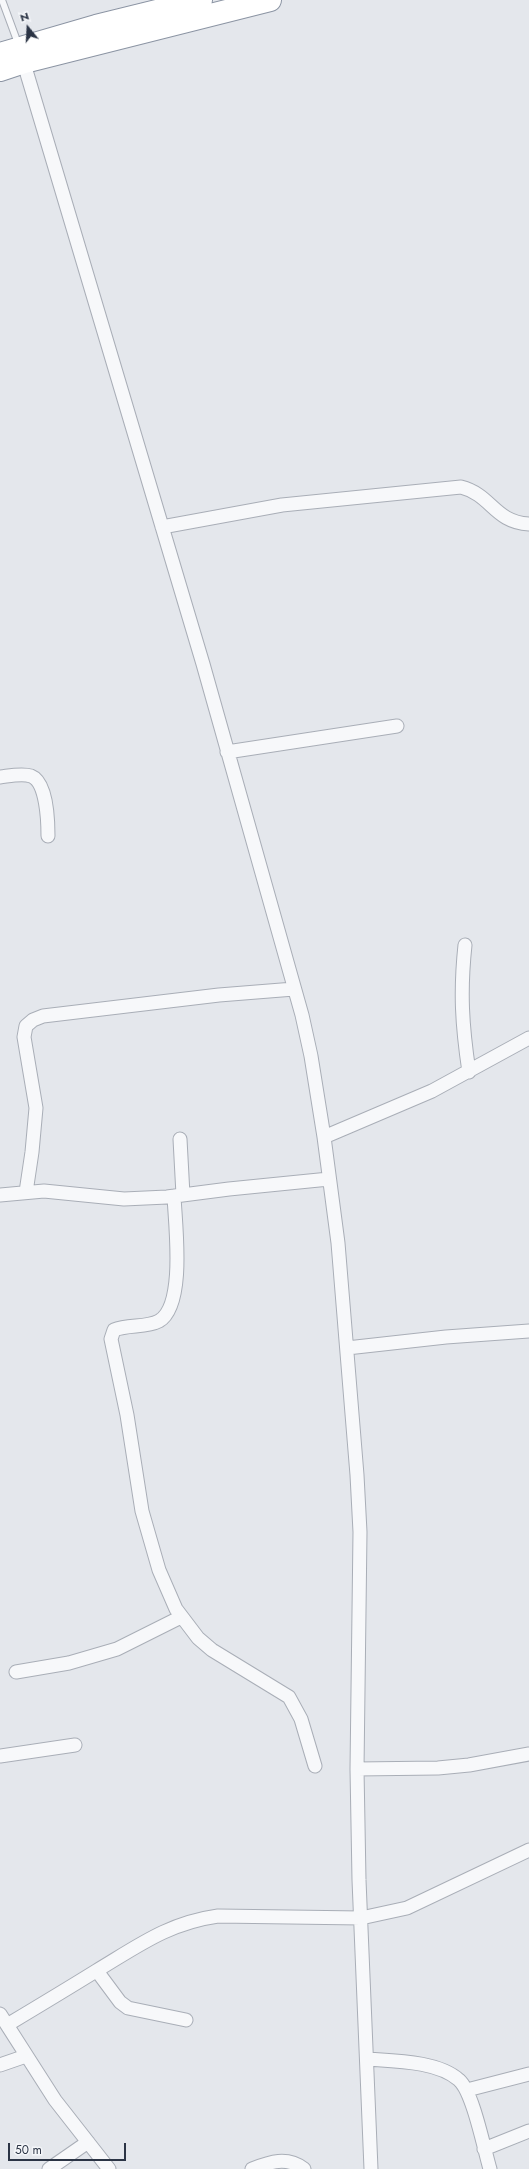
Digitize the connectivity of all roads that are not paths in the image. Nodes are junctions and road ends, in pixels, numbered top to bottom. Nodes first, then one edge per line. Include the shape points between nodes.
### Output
1 (2, 0) edge
2 (201, 0) edge
3 (270, 0) edge
4 (14, 54) edge
5 (0, 70) edge
6 (529, 524) edge
7 (162, 527) junction
8 (397, 726) dead end
9 (227, 752) junction
10 (0, 777) edge
11 (48, 836) dead end
12 (465, 945) dead end
13 (294, 989) junction
14 (529, 1038) edge
15 (469, 1072) junction
16 (324, 1136) junction
17 (180, 1139) dead end
18 (328, 1180) junction
19 (26, 1192) junction
20 (0, 1195) edge
21 (178, 1196) junction
22 (529, 1331) edge
23 (346, 1348) junction
24 (181, 1617) junction
25 (16, 1672) dead end
26 (76, 1745) dead end
27 (529, 1754) edge
28 (0, 1756) edge
29 (315, 1766) dead end
30 (357, 1769) junction
31 (529, 1850) edge
32 (360, 1918) junction
33 (97, 1971) junction
34 (0, 2014) edge
35 (186, 2020) dead end
36 (7, 2026) junction
37 (26, 2056) junction
38 (367, 2059) junction
39 (0, 2065) edge
40 (529, 2074) edge
41 (467, 2090) junction
42 (529, 2131) edge
43 (88, 2142) junction
44 (484, 2149) junction
45 (49, 2169) edge
46 (109, 2169) edge
47 (252, 2169) edge
48 (304, 2169) edge
49 (371, 2169) edge
50 (490, 2169) edge

1 - 4 lane
2 - 4 highway
3 - 4 highway
4 - 5 highway
4 - 7 street
6 - 7 street via 508,521 473,490 461,487 282,505
7 - 9 street
8 - 9 street
9 - 13 street
10 - 11 street via 30,776 37,780 44,798
12 - 15 street via 461,982 462,1022
13 - 16 street via 311,1056
13 - 19 street via 219,995 33,1020 26,1026 24,1037 36,1108
14 - 15 street
15 - 16 street via 394,1108
16 - 18 street
17 - 21 street
18 - 21 street
18 - 23 street via 338,1243
19 - 20 street
19 - 21 street via 67,1192 124,1199
21 - 24 street via 178,1271 165,1316 156,1322 114,1330 111,1339 127,1415 142,1511 164,1583
22 - 23 street
23 - 30 street via 360,1532
24 - 25 street via 117,1649 69,1663
24 - 29 street via 212,1650 289,1697 301,1719
26 - 28 street
27 - 30 street via 438,1768
30 - 32 street
31 - 32 street via 407,1908
32 - 33 street via 218,1916 199,1919 172,1927 152,1937
32 - 38 street
33 - 35 street via 120,2002 128,2008
33 - 36 street
34 - 36 street
36 - 37 street
37 - 39 street
37 - 43 street via 55,2100
38 - 41 street via 408,2062 435,2068 450,2073 460,2080
38 - 49 street
40 - 41 street
41 - 44 street
42 - 44 street
43 - 45 street
43 - 46 street
44 - 50 street
47 - 48 street via 284,2161

